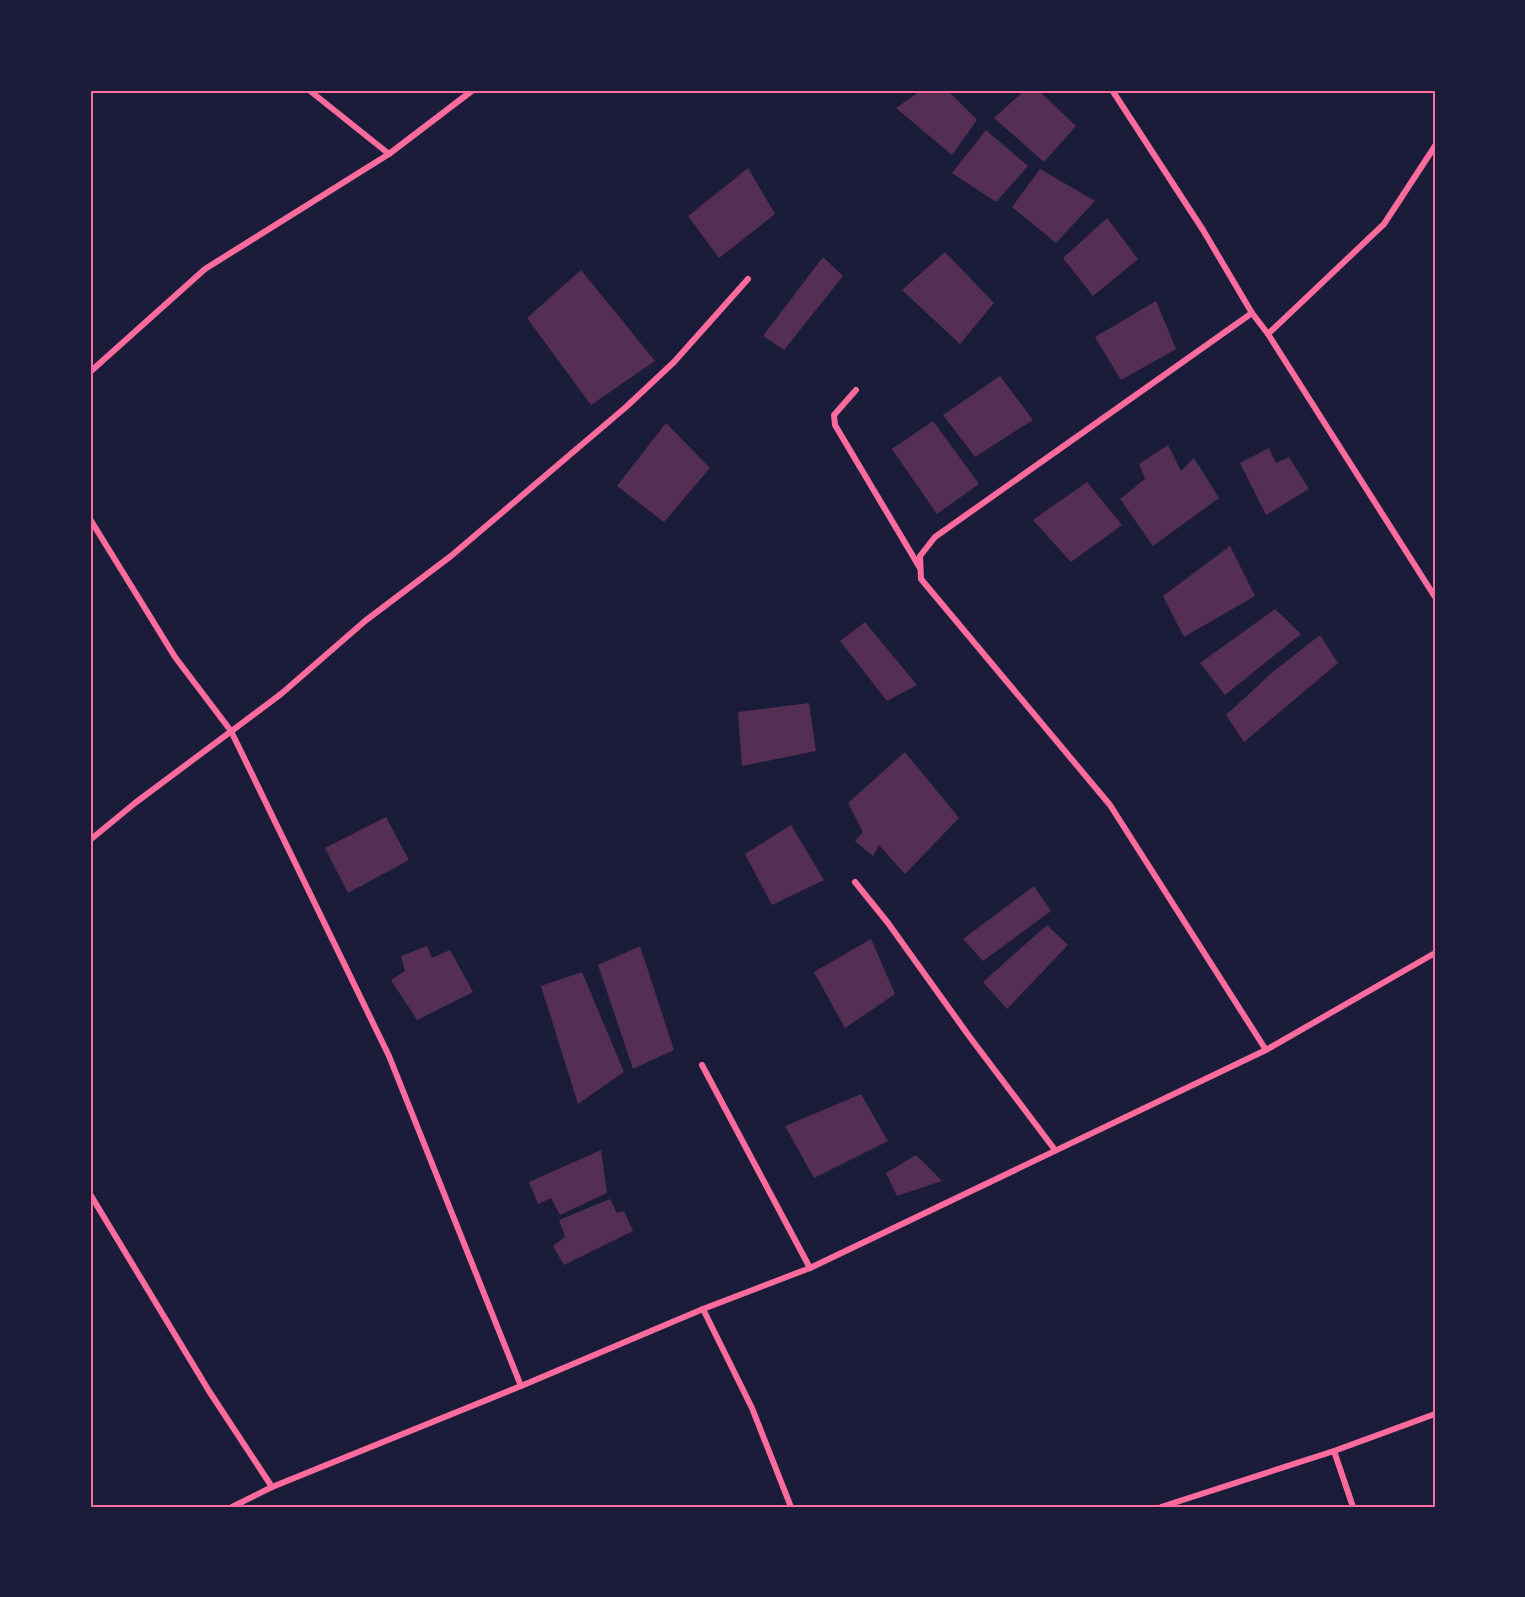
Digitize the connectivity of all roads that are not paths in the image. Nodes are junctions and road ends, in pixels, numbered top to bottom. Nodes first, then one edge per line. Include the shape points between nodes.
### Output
1 (309, 90) edge
2 (473, 90) edge
3 (1112, 90) edge
4 (1435, 146) edge
5 (390, 154) junction
6 (748, 279) dead end
7 (1252, 313) junction
8 (1268, 334) junction
9 (90, 372) edge
10 (856, 390) dead end
11 (90, 519) edge
12 (920, 568) junction
13 (1435, 597) edge
14 (231, 731) junction
15 (90, 840) edge
16 (855, 882) dead end
17 (1435, 954) edge
18 (1266, 1050) junction
19 (702, 1065) dead end
20 (1055, 1150) junction
21 (90, 1194) edge
22 (810, 1268) junction
23 (703, 1309) junction
24 (521, 1386) junction
25 (1435, 1414) edge
26 (1334, 1451) junction
27 (272, 1487) junction
28 (232, 1507) edge
29 (791, 1507) edge
30 (1161, 1507) edge
31 (1353, 1507) edge

1 - 5 street
2 - 5 street
3 - 7 street
4 - 8 street via 1384,224
5 - 9 street via 205,269
6 - 14 street via 674,362 626,407 451,556
7 - 8 street
7 - 12 street via 935,537 920,556
8 - 13 street
10 - 12 street via 834,415 834,425
11 - 14 street via 175,657
12 - 18 street via 921,579 1110,805
14 - 15 street
14 - 24 street via 389,1056
16 - 20 street
17 - 18 street
18 - 20 street
19 - 22 street
20 - 22 street
21 - 27 street
22 - 23 street
23 - 24 street
23 - 29 street via 752,1408
24 - 27 street
25 - 26 street
26 - 30 street
26 - 31 street
27 - 28 street

